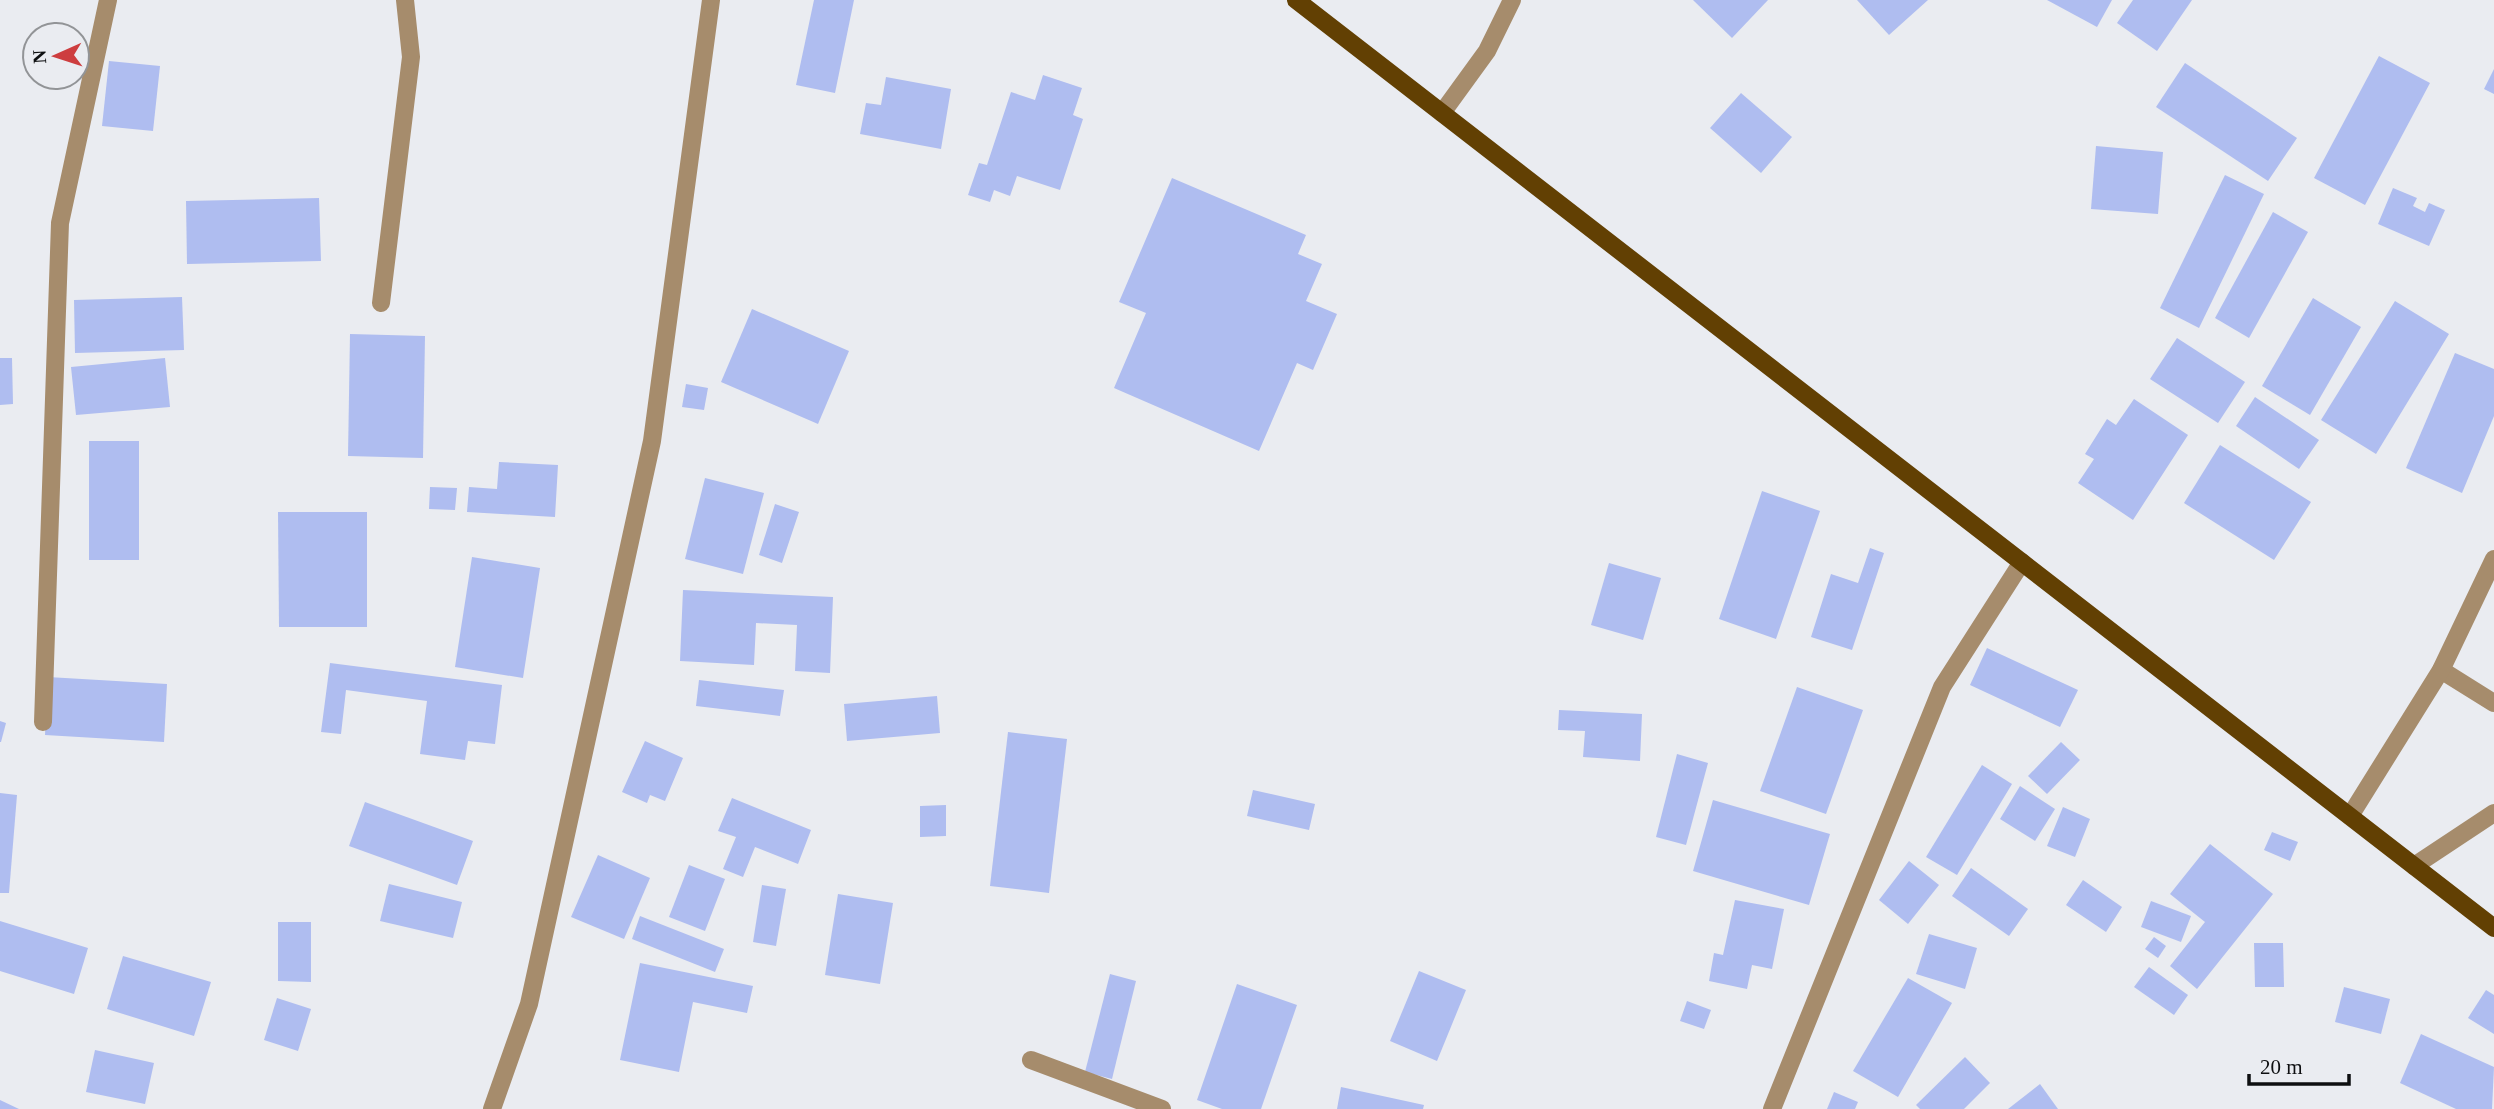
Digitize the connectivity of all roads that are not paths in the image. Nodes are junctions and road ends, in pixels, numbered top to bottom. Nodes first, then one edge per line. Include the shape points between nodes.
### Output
1 (108, 0) edge
2 (405, 0) edge
3 (711, 0) edge
4 (1296, 0) edge
5 (1512, 0) edge
6 (1442, 113) junction
7 (381, 303) dead end
8 (2494, 559) edge
9 (2022, 562) junction
10 (2441, 670) junction
11 (2494, 703) edge
12 (43, 722) dead end
13 (2494, 813) edge
14 (2350, 816) junction
15 (2414, 866) junction
16 (2494, 928) edge
17 (1031, 1060) dead end
18 (492, 1109) edge
19 (1162, 1109) edge
20 (1772, 1109) edge

1 - 12 street via 60,223
2 - 7 street via 411,57
3 - 18 street via 652,441 529,1004
4 - 6 main road
5 - 6 street via 1486,51
6 - 9 main road
8 - 10 street
9 - 14 main road
9 - 20 street via 1942,687
10 - 11 street
10 - 14 street
13 - 15 street
14 - 15 main road
15 - 16 main road
17 - 19 street

